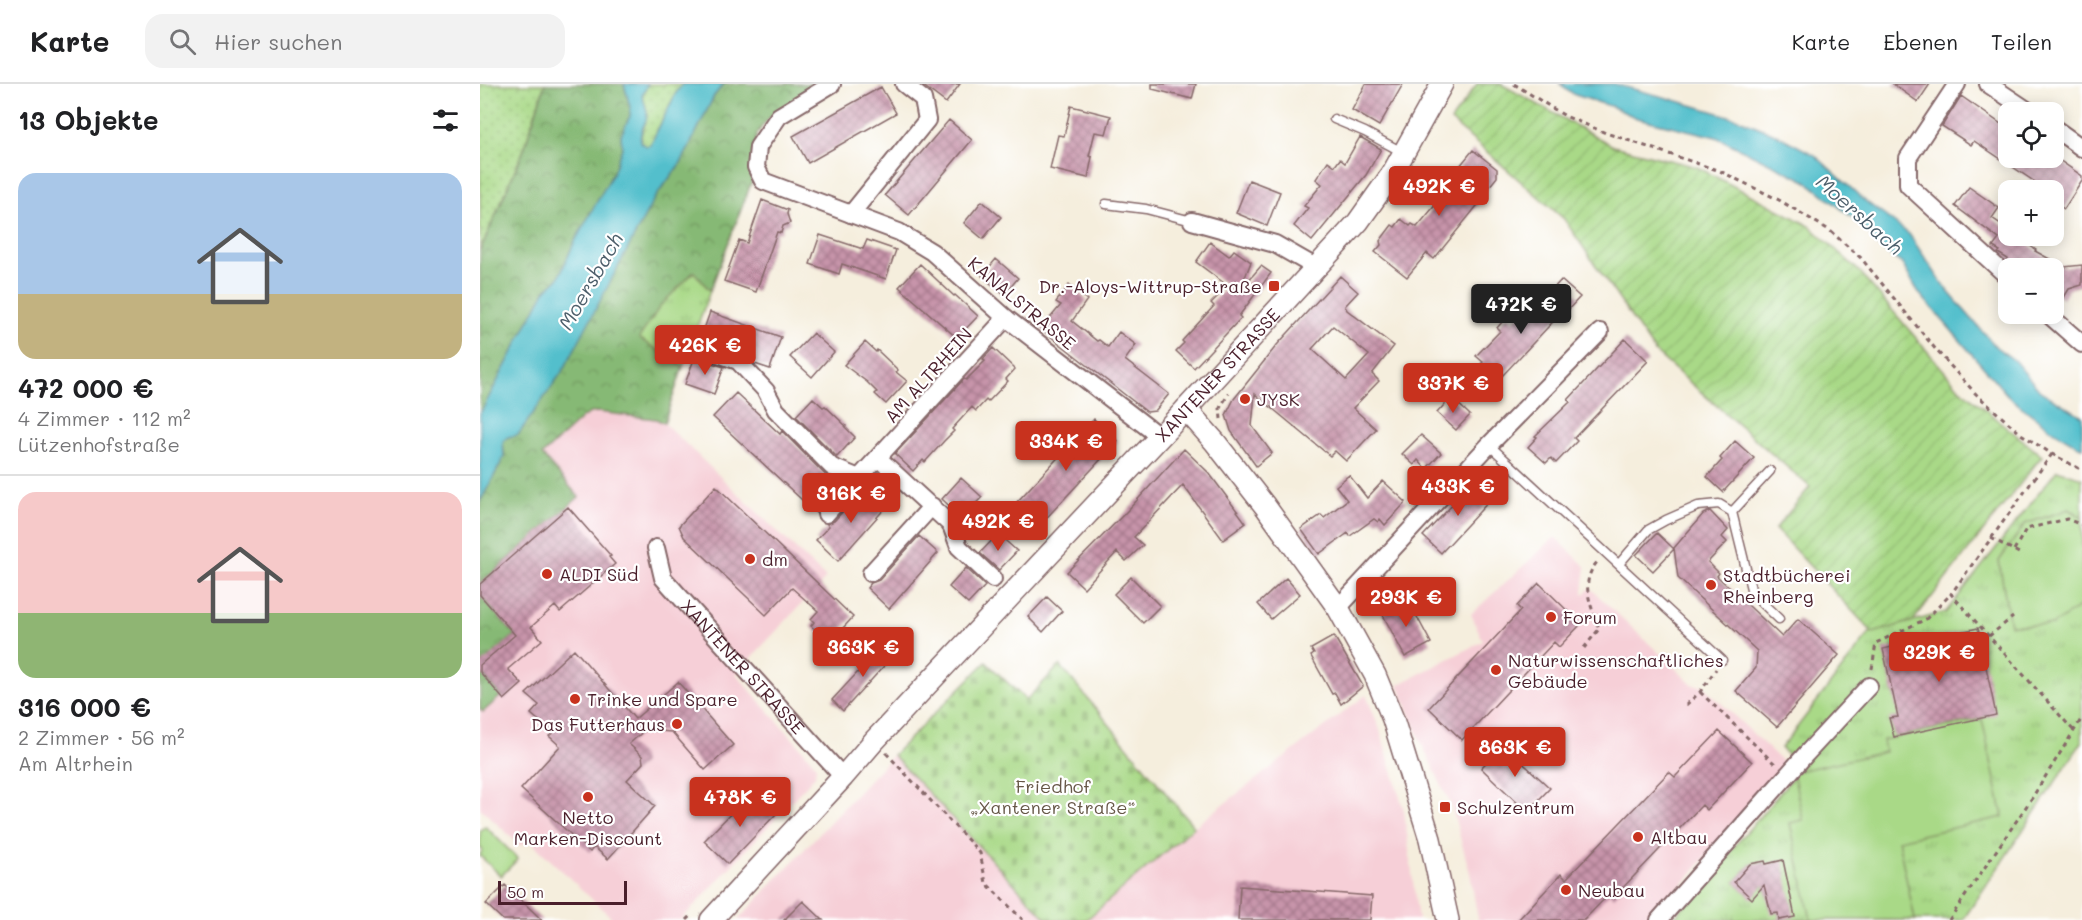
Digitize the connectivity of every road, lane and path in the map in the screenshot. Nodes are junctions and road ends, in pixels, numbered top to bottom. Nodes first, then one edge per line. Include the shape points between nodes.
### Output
1 (832, 84) edge
2 (904, 84) edge
3 (1442, 84) edge
4 (1514, 84) edge
5 (1957, 84) edge
6 (1988, 84) edge
7 (2015, 102) edge
8 (1334, 119) dead end
9 (2064, 135) edge
10 (2082, 148) edge
11 (1404, 153) junction
12 (1106, 204) dead end
13 (851, 214) junction
14 (1192, 221) joint
15 (1317, 268) junction
16 (1998, 268) edge
17 (1006, 318) junction
18 (2059, 324) edge
19 (1600, 332) dead end
20 (2082, 344) edge
21 (692, 352) dead end
22 (1186, 409) junction
23 (1160, 437) junction
24 (1490, 445) junction
25 (2052, 454) junction
26 (878, 458) junction
27 (2082, 470) edge
28 (1770, 471) dead end
29 (859, 478) junction
30 (932, 506) junction
31 (1732, 512) junction
32 (826, 514) dead end
33 (2082, 525) edge
34 (1992, 537) junction
35 (656, 548) dead end
36 (2014, 550) junction
37 (1606, 553) junction
38 (2021, 554) dead end
39 (1618, 564) junction
40 (872, 573) dead end
41 (993, 579) dead end
42 (1951, 594) junction
43 (1338, 608) junction
44 (2013, 617) dead end
45 (1779, 619) dead end
46 (1989, 636) junction
47 (1584, 648) dead end
48 (1722, 660) joint
49 (1869, 686) joint
50 (1700, 692) junction
51 (1686, 705) dead end
52 (2082, 718) edge
53 (2074, 731) junction
54 (874, 741) junction
55 (1788, 776) junction
56 (843, 777) junction
57 (711, 920) edge
58 (1023, 920) edge
59 (1448, 920) edge
60 (1659, 920) edge
61 (1949, 920) edge

1 - 13 street, KANALSTRASSE via 779,116 758,147 756,167 763,181
2 - 13 street via 923,99 927,120
3 - 11 street, XANTENER STRASSE
4 - 25 path via 1566,116 1606,133 1720,171 1829,230 1861,258 1976,394
5 - 16 street via 1908,158 1908,185
6 - 7 street
8 - 11 lane
9 - 10 street
11 - 15 street, XANTENER STRASSE via 1358,222
12 - 14 lane
13 - 17 street, KANALSTRASSE via 899,232 932,252
14 - 15 street via 1275,244
15 - 22 street, XANTENER STRASSE
17 - 23 street, KANALSTRASSE
17 - 26 street, AM ALTRHEIN
18 - 20 street
19 - 24 street
21 - 29 street via 710,351 738,361 766,391 776,410 832,466
22 - 23 street, XANTENER STRASSE
22 - 43 street via 1265,506
23 - 54 street, XANTENER STRASSE
24 - 37 lane
24 - 43 street
25 - 27 path
25 - 34 path
26 - 29 street, AM ALTRHEIN
26 - 30 street
28 - 31 lane
29 - 32 street, AM ALTRHEIN
30 - 40 street
30 - 41 street via 951,525 959,547
31 - 39 lane via 1719,504 1698,506 1666,520 1648,530
31 - 45 lane via 1752,593
33 - 36 path via 2067,519 2026,529
34 - 36 path
34 - 42 path
35 - 56 street, XANTENER STRASSE via 663,578
36 - 38 path
37 - 39 lane
37 - 47 path via 1589,570 1587,591 1599,628
39 - 48 lane
42 - 46 path
42 - 49 path via 1926,620 1876,643
43 - 59 street via 1376,675 1393,719 1430,839
44 - 46 path
46 - 53 path
48 - 50 path
49 - 55 street
50 - 51 path
50 - 55 path
52 - 53 path
53 - 61 path
54 - 56 street, XANTENER STRASSE
54 - 58 path via 980,853 986,883
55 - 60 street
56 - 57 street, XANTENER STRASSE

